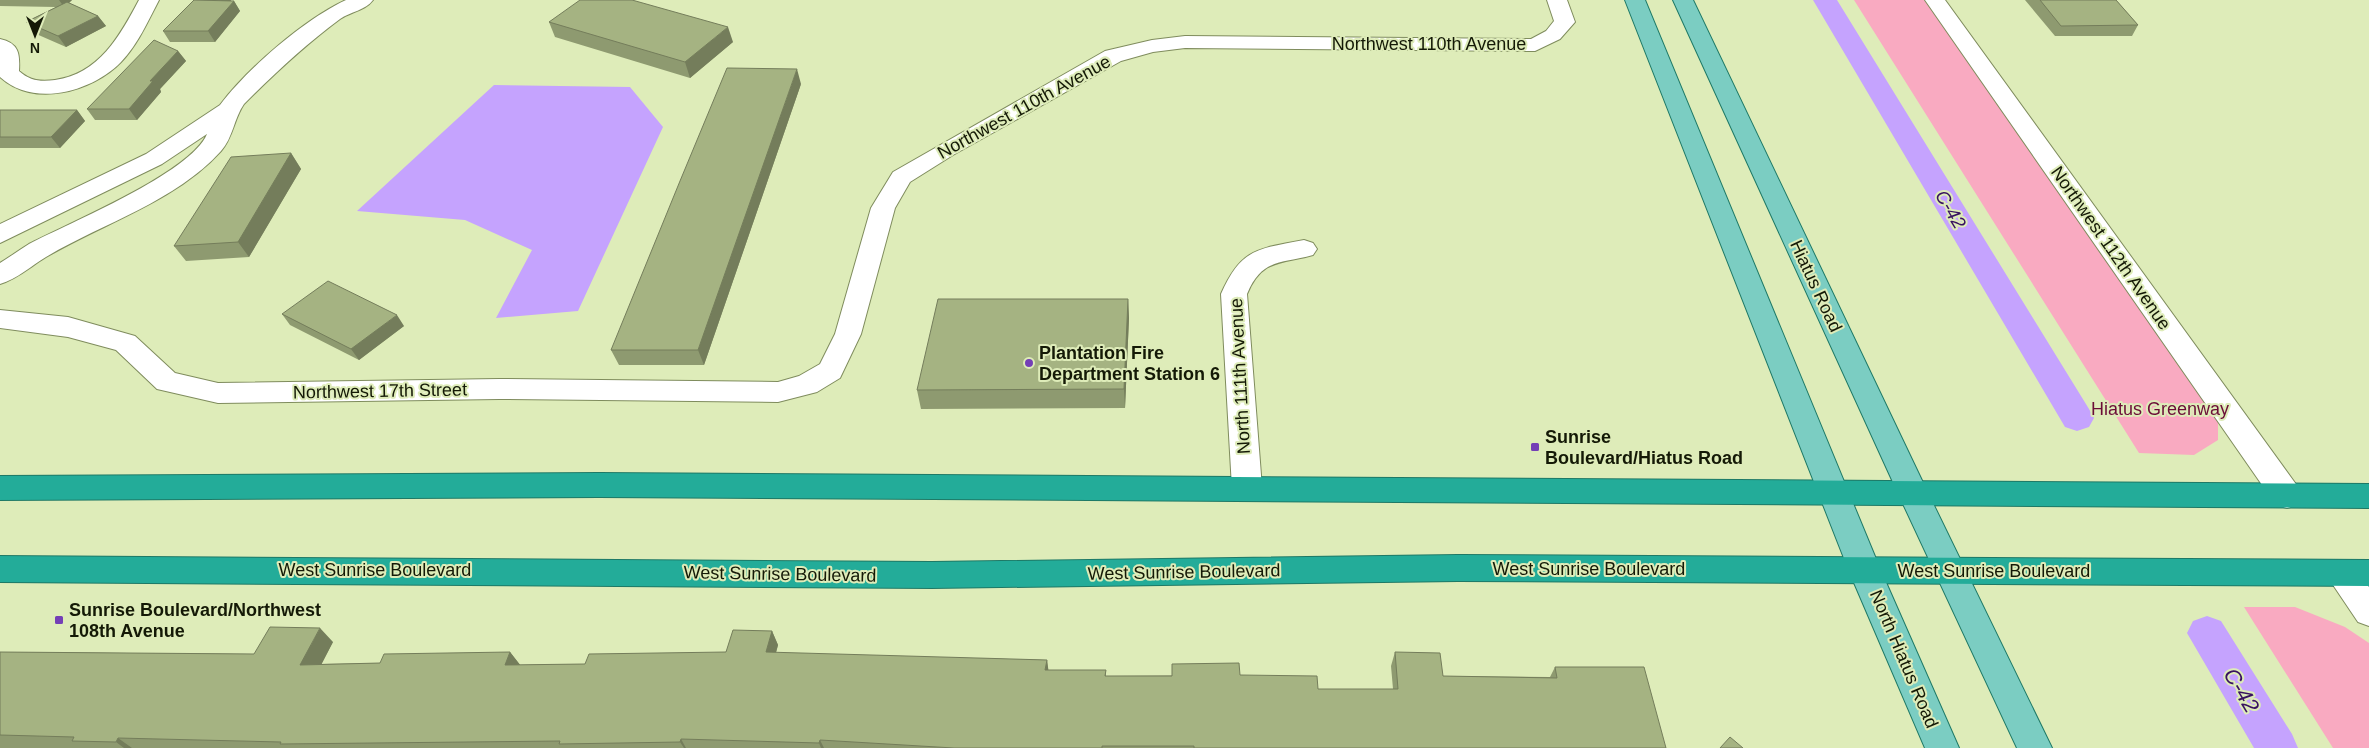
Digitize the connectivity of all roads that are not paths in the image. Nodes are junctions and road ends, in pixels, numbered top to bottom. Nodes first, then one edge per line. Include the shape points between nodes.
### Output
1 (149, 0) edge
2 (363, 0) edge
3 (1557, 0) edge
4 (1634, 0) edge
5 (1683, 0) edge
6 (1935, 0) edge
7 (0, 45) edge
8 (228, 110) junction
9 (0, 235) edge
10 (1304, 250) dead end
11 (0, 275) edge
12 (0, 319) edge
13 (778, 392) joint
14 (0, 488) edge
15 (1247, 488) junction
16 (1833, 491) junction
17 (1912, 491) junction
18 (2287, 496) junction
19 (2369, 496) edge
20 (0, 568) edge
21 (1866, 571) junction
22 (1950, 571) junction
23 (2355, 573) edge
24 (2369, 612) edge
25 (1942, 748) edge
26 (2035, 748) edge

1 - 7 street via 129,37 107,66 78,82 41,88 21,84 8,73 9,54
2 - 8 street via 335,13 281,55
3 - 13 street, Northwest 110th Avenue via 1565,22 1553,35 1535,45 1185,42 1113,56 901,177 883,208 848,334 830,371 808,385
4 - 16 main road
5 - 17 main road, Hiatus Road
6 - 18 street, Northwest 112th Avenue
8 - 9 street via 154,159
8 - 11 street via 214,145 194,164 152,192 37,251
10 - 15 street, North 111th Avenue via 1260,258 1241,273 1234,294
12 - 13 street, Northwest 17th Street via 68,327 125,343 167,382 218,393 499,389
14 - 15 highway via 589,485
15 - 16 highway
16 - 17 highway
16 - 21 main road
17 - 18 highway
17 - 22 main road, Hiatus Road
18 - 19 highway
20 - 21 highway, West Sunrise Boulevard via 932,575 1458,568
21 - 22 highway, West Sunrise Boulevard
21 - 25 main road, North Hiatus Road
22 - 23 highway, West Sunrise Boulevard
22 - 26 main road
23 - 24 street

